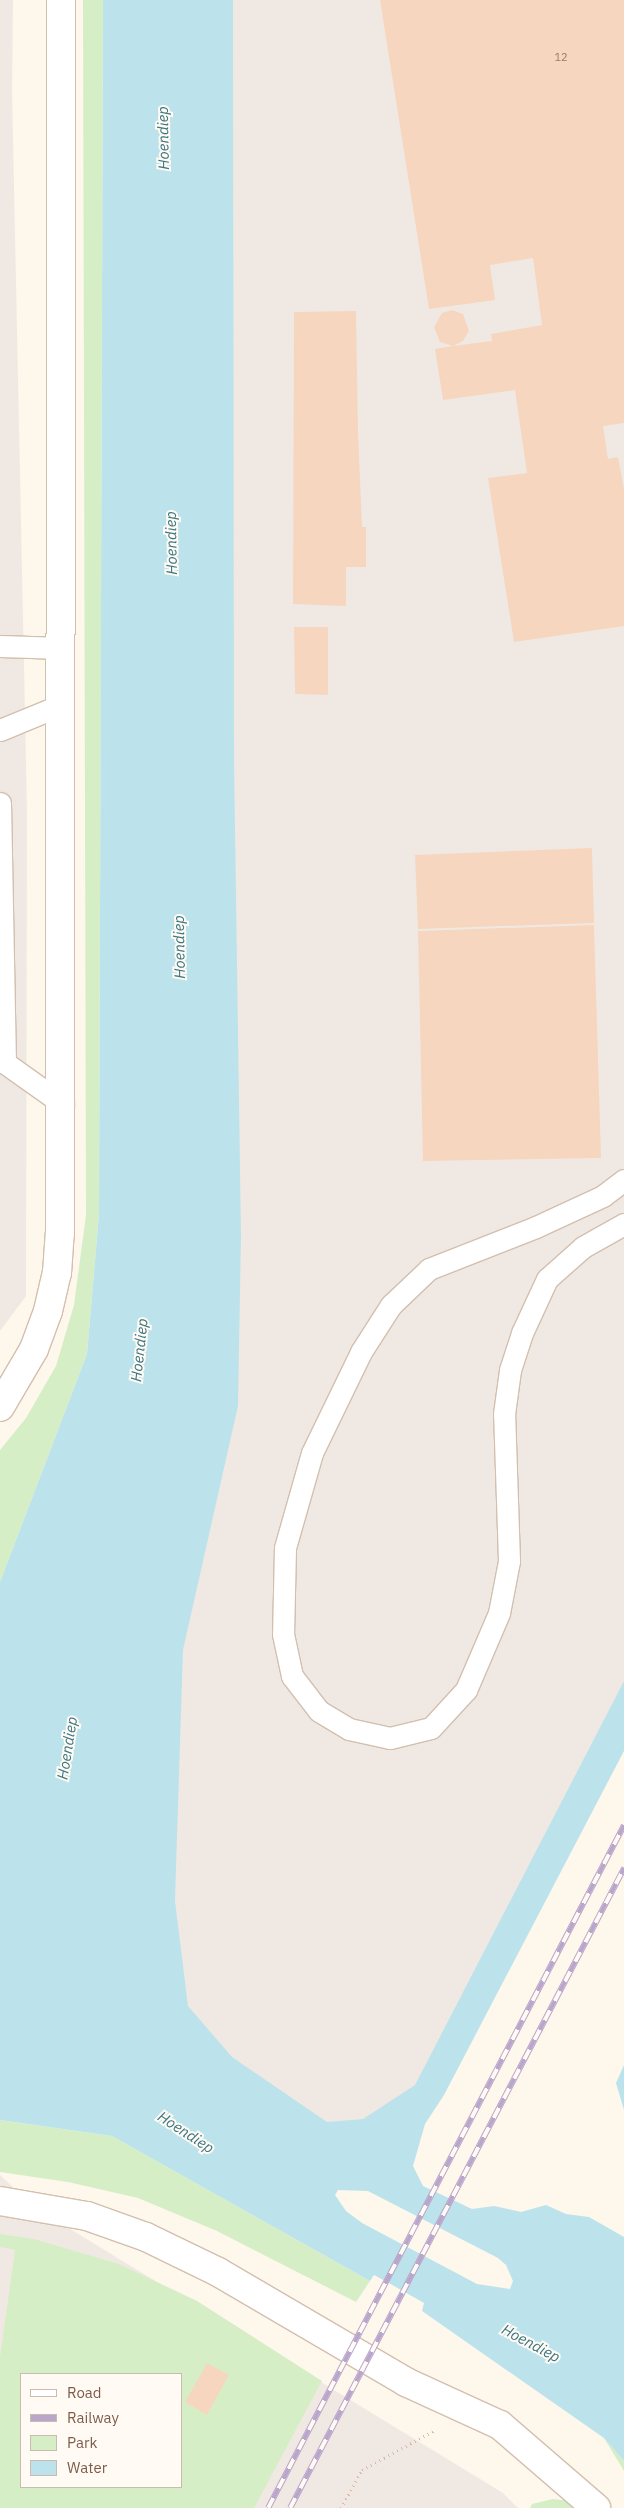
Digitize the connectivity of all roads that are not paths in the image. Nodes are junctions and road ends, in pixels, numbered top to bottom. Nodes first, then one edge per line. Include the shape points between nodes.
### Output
1 (61, 0) edge
2 (0, 646) edge
3 (62, 648) junction
4 (63, 704) junction
5 (0, 730) edge
6 (0, 803) edge
7 (2, 1061) edge
8 (63, 1104) junction
9 (624, 1180) edge
10 (624, 1224) edge
11 (0, 1407) edge
12 (0, 2201) edge
13 (596, 2508) edge

1 - 3 main road
2 - 3 lane
3 - 4 main road
4 - 5 lane
4 - 8 main road
6 - 7 lane
7 - 8 lane
8 - 11 main road via 57,1273 34,1348
9 - 10 lane via 603,1196 536,1227 429,1269 391,1304 362,1352 312,1453 285,1548 283,1634 292,1676 319,1711 349,1729 390,1738 431,1728 466,1690 499,1613 508,1561 504,1414 510,1370 522,1333 547,1279 583,1247
12 - 13 main road via 87,2216 146,2237 218,2272 367,2360 500,2425

